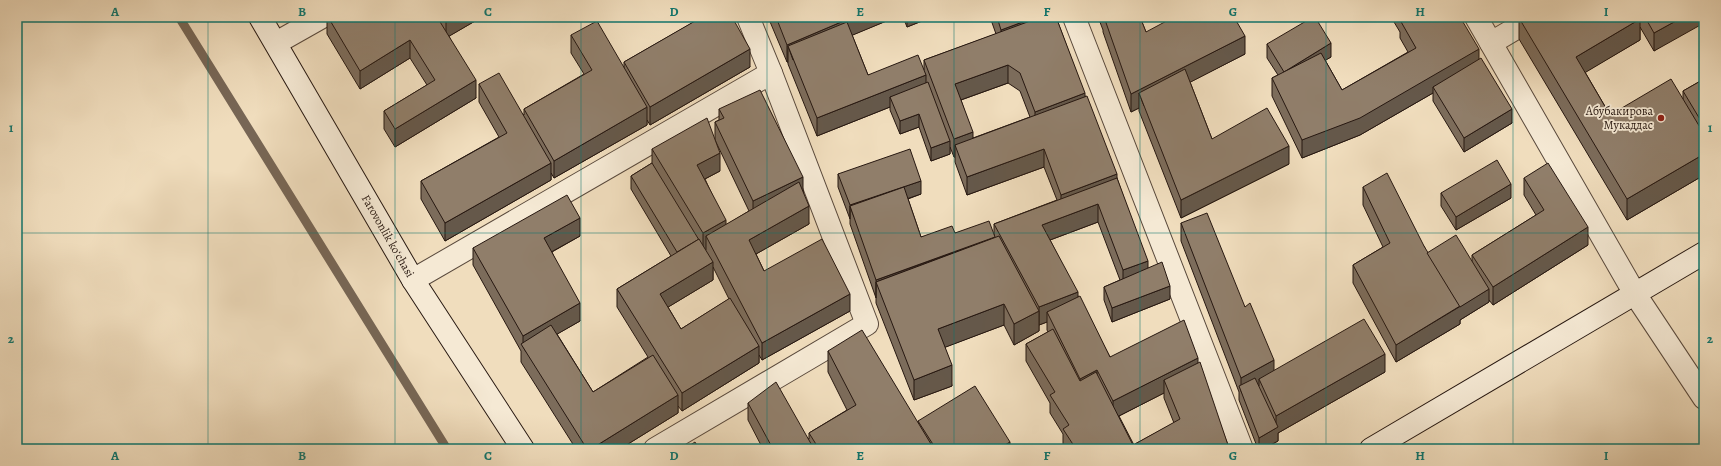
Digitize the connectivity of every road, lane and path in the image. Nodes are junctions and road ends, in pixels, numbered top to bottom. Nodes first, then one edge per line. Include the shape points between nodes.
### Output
1 (260, 17) edge
2 (322, 17) edge
3 (748, 17) edge
4 (1074, 17) edge
5 (1476, 17) edge
6 (1535, 17) edge
7 (276, 43) junction
8 (1491, 43) junction
9 (771, 73) junction
10 (1704, 253) edge
11 (413, 280) junction
12 (1635, 294) junction
13 (1704, 398) edge
14 (523, 449) edge
15 (656, 449) edge
16 (1242, 449) edge
17 (1371, 449) edge

1 - 7 street, Farovonlik koʻchasi
2 - 7 street
3 - 9 street
4 - 16 street
5 - 8 street
6 - 8 street
7 - 11 street, Farovonlik koʻchasi
8 - 12 street
9 - 11 street
9 - 15 street via 867,324
10 - 12 street
11 - 14 street, Farovonlik koʻchasi
12 - 13 street
12 - 17 street

